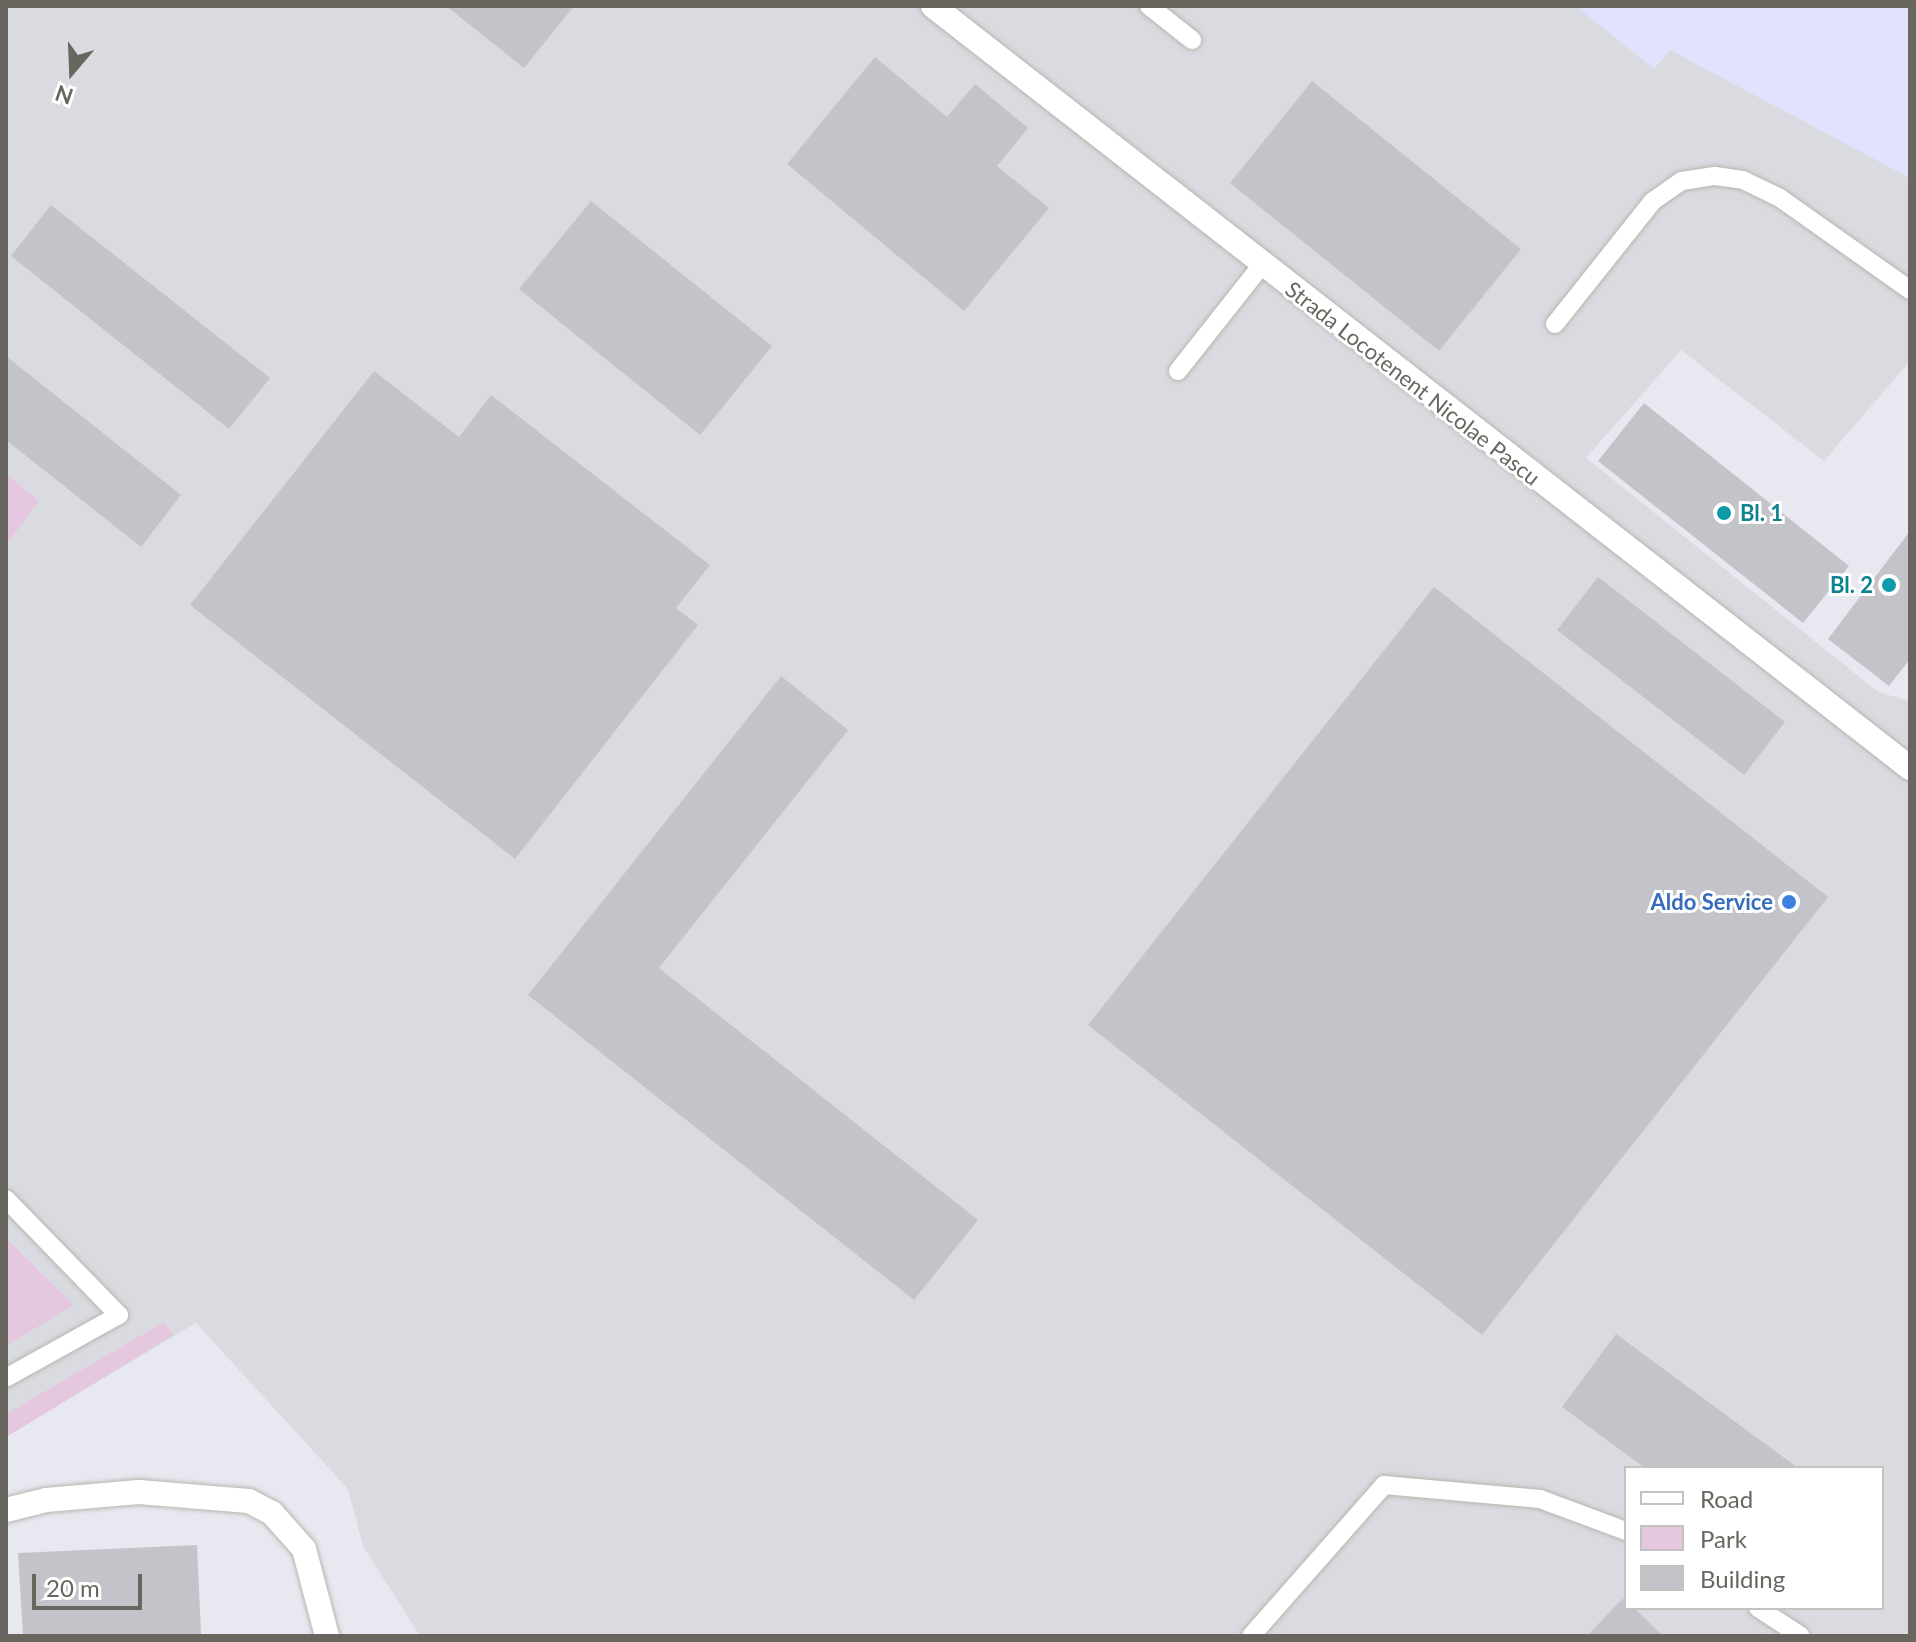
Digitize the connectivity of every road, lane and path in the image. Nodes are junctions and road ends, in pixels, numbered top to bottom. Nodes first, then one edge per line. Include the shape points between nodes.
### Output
1 (933, 6) edge
2 (1149, 6) edge
3 (1192, 40) dead end
4 (1261, 266) junction
5 (1910, 290) edge
6 (1555, 324) dead end
7 (1178, 371) dead end
8 (1906, 760) edge
9 (6, 1199) edge
10 (6, 1378) edge
11 (6, 1510) edge
12 (1624, 1530) edge
13 (1761, 1610) edge
14 (327, 1636) edge
15 (1251, 1636) edge
16 (1801, 1636) edge

1 - 4 street, Strada Locotenent Nicolae Pascu
2 - 3 lane
4 - 7 lane
4 - 8 street, Strada Locotenent Nicolae Pascu
5 - 6 lane via 1780,198 1743,180 1715,176 1682,181 1653,201
9 - 10 lane via 119,1315
11 - 14 street via 46,1500 139,1492 249,1501 272,1513 304,1549
12 - 15 lane via 1540,1499 1384,1485
13 - 16 lane

